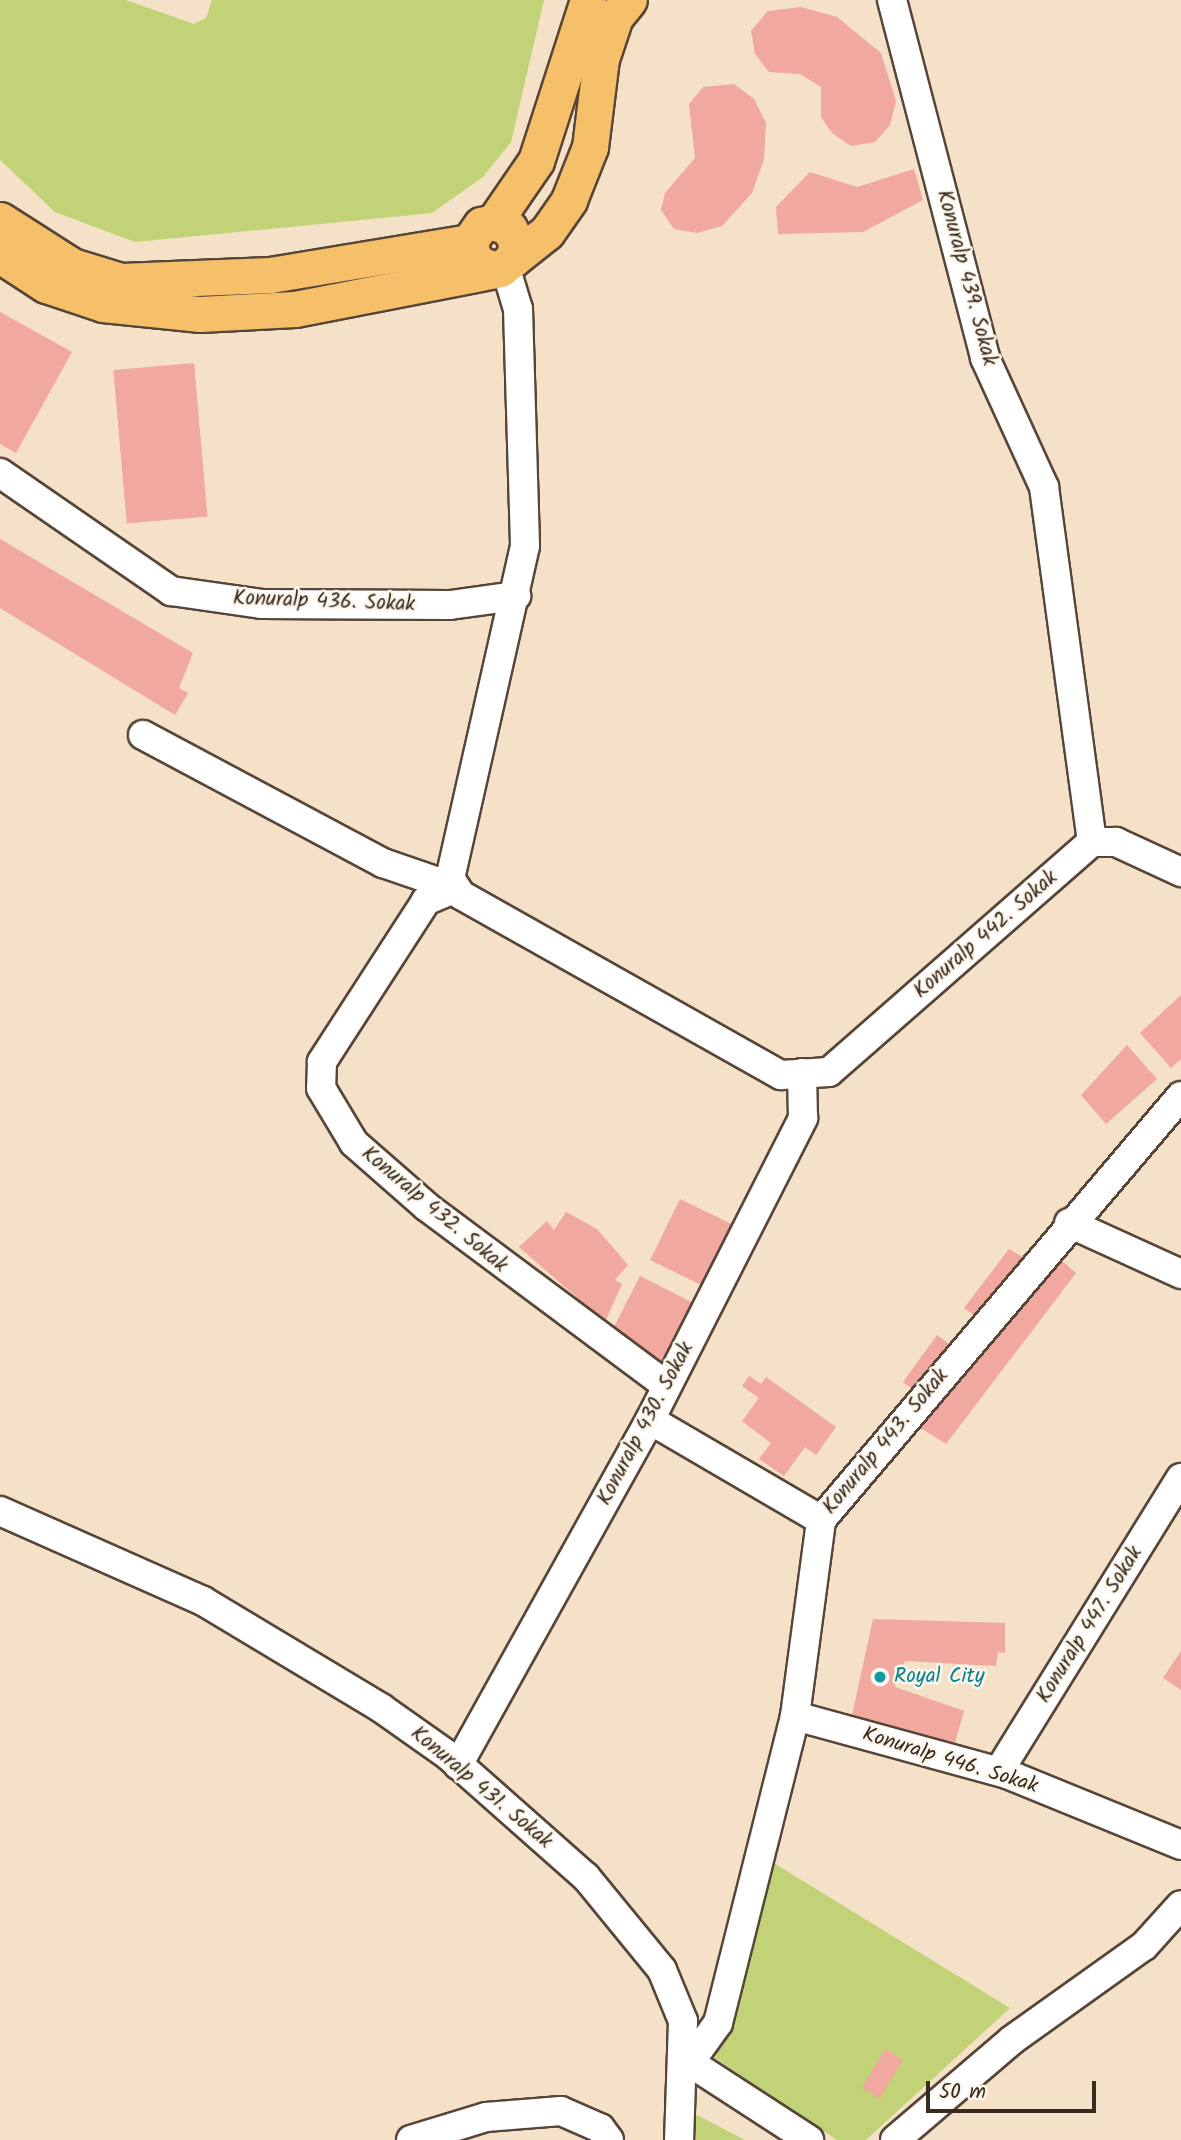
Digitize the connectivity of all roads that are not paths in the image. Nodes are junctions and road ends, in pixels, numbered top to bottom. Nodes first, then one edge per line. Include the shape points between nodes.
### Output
1 (588, 0) edge
2 (629, 0) edge
3 (892, 0) edge
4 (0, 219) edge
5 (481, 232) junction
6 (0, 255) edge
7 (504, 265) junction
8 (0, 473) edge
9 (516, 596) junction
10 (143, 735) dead end
11 (1092, 842) junction
12 (1181, 872) edge
13 (456, 888) junction
14 (802, 1073) junction
15 (1181, 1096) edge
16 (1069, 1223) junction
17 (1181, 1274) edge
18 (667, 1386) junction
19 (650, 1420) junction
20 (1181, 1478) edge
21 (0, 1511) edge
22 (821, 1520) junction
23 (795, 1716) junction
24 (458, 1765) junction
25 (999, 1771) junction
26 (1181, 1845) edge
27 (1181, 1905) edge
28 (688, 2061) junction
29 (411, 2140) edge
30 (609, 2140) edge
31 (679, 2140) edge
32 (808, 2140) edge
33 (895, 2140) edge

1 - 5 main road via 536,161
2 - 7 main road via 615,17 601,59 590,147 569,200 547,232
3 - 11 street, Konuralp 439. Sokak via 985,358 1044,487
4 - 5 main road via 72,266 121,281 270,275
5 - 7 main road via 514,234
6 - 7 main road via 57,289 103,304 174,313 295,309
7 - 9 street via 518,323 525,546
8 - 9 street, Konuralp 436. Sokak via 171,591 261,604 450,605
9 - 13 street via 450,878
10 - 13 street via 383,863
11 - 12 street via 1116,842
11 - 14 street, Konuralp 442. Sokak via 829,1072
13 - 14 street via 781,1074
13 - 18 street, Konuralp 432. Sokak via 426,901 322,1062 321,1088 354,1143 427,1207
14 - 18 street, Konuralp 430. Sokak via 803,1118
15 - 16 street, Konuralp 443. Sokak
16 - 17 street
16 - 22 street, Konuralp 443. Sokak
18 - 19 street, Konuralp 430. Sokak
19 - 22 street
19 - 24 street, Konuralp 430. Sokak
20 - 25 street, Konuralp 447. Sokak
21 - 24 street, Konuralp 431. Sokak via 203,1601 381,1708
22 - 23 street, Konuralp 443. Sokak
23 - 25 street, Konuralp 446. Sokak
23 - 28 street, Konuralp 443. Sokak via 718,2023
24 - 28 street, Konuralp 431. Sokak via 586,1877 662,1970 683,2021
25 - 26 street, Konuralp 446. Sokak
27 - 33 street via 1144,1946 1012,2040
28 - 31 street, Konuralp 431. Sokak
28 - 32 street
29 - 30 street via 486,2117 561,2111 600,2128

